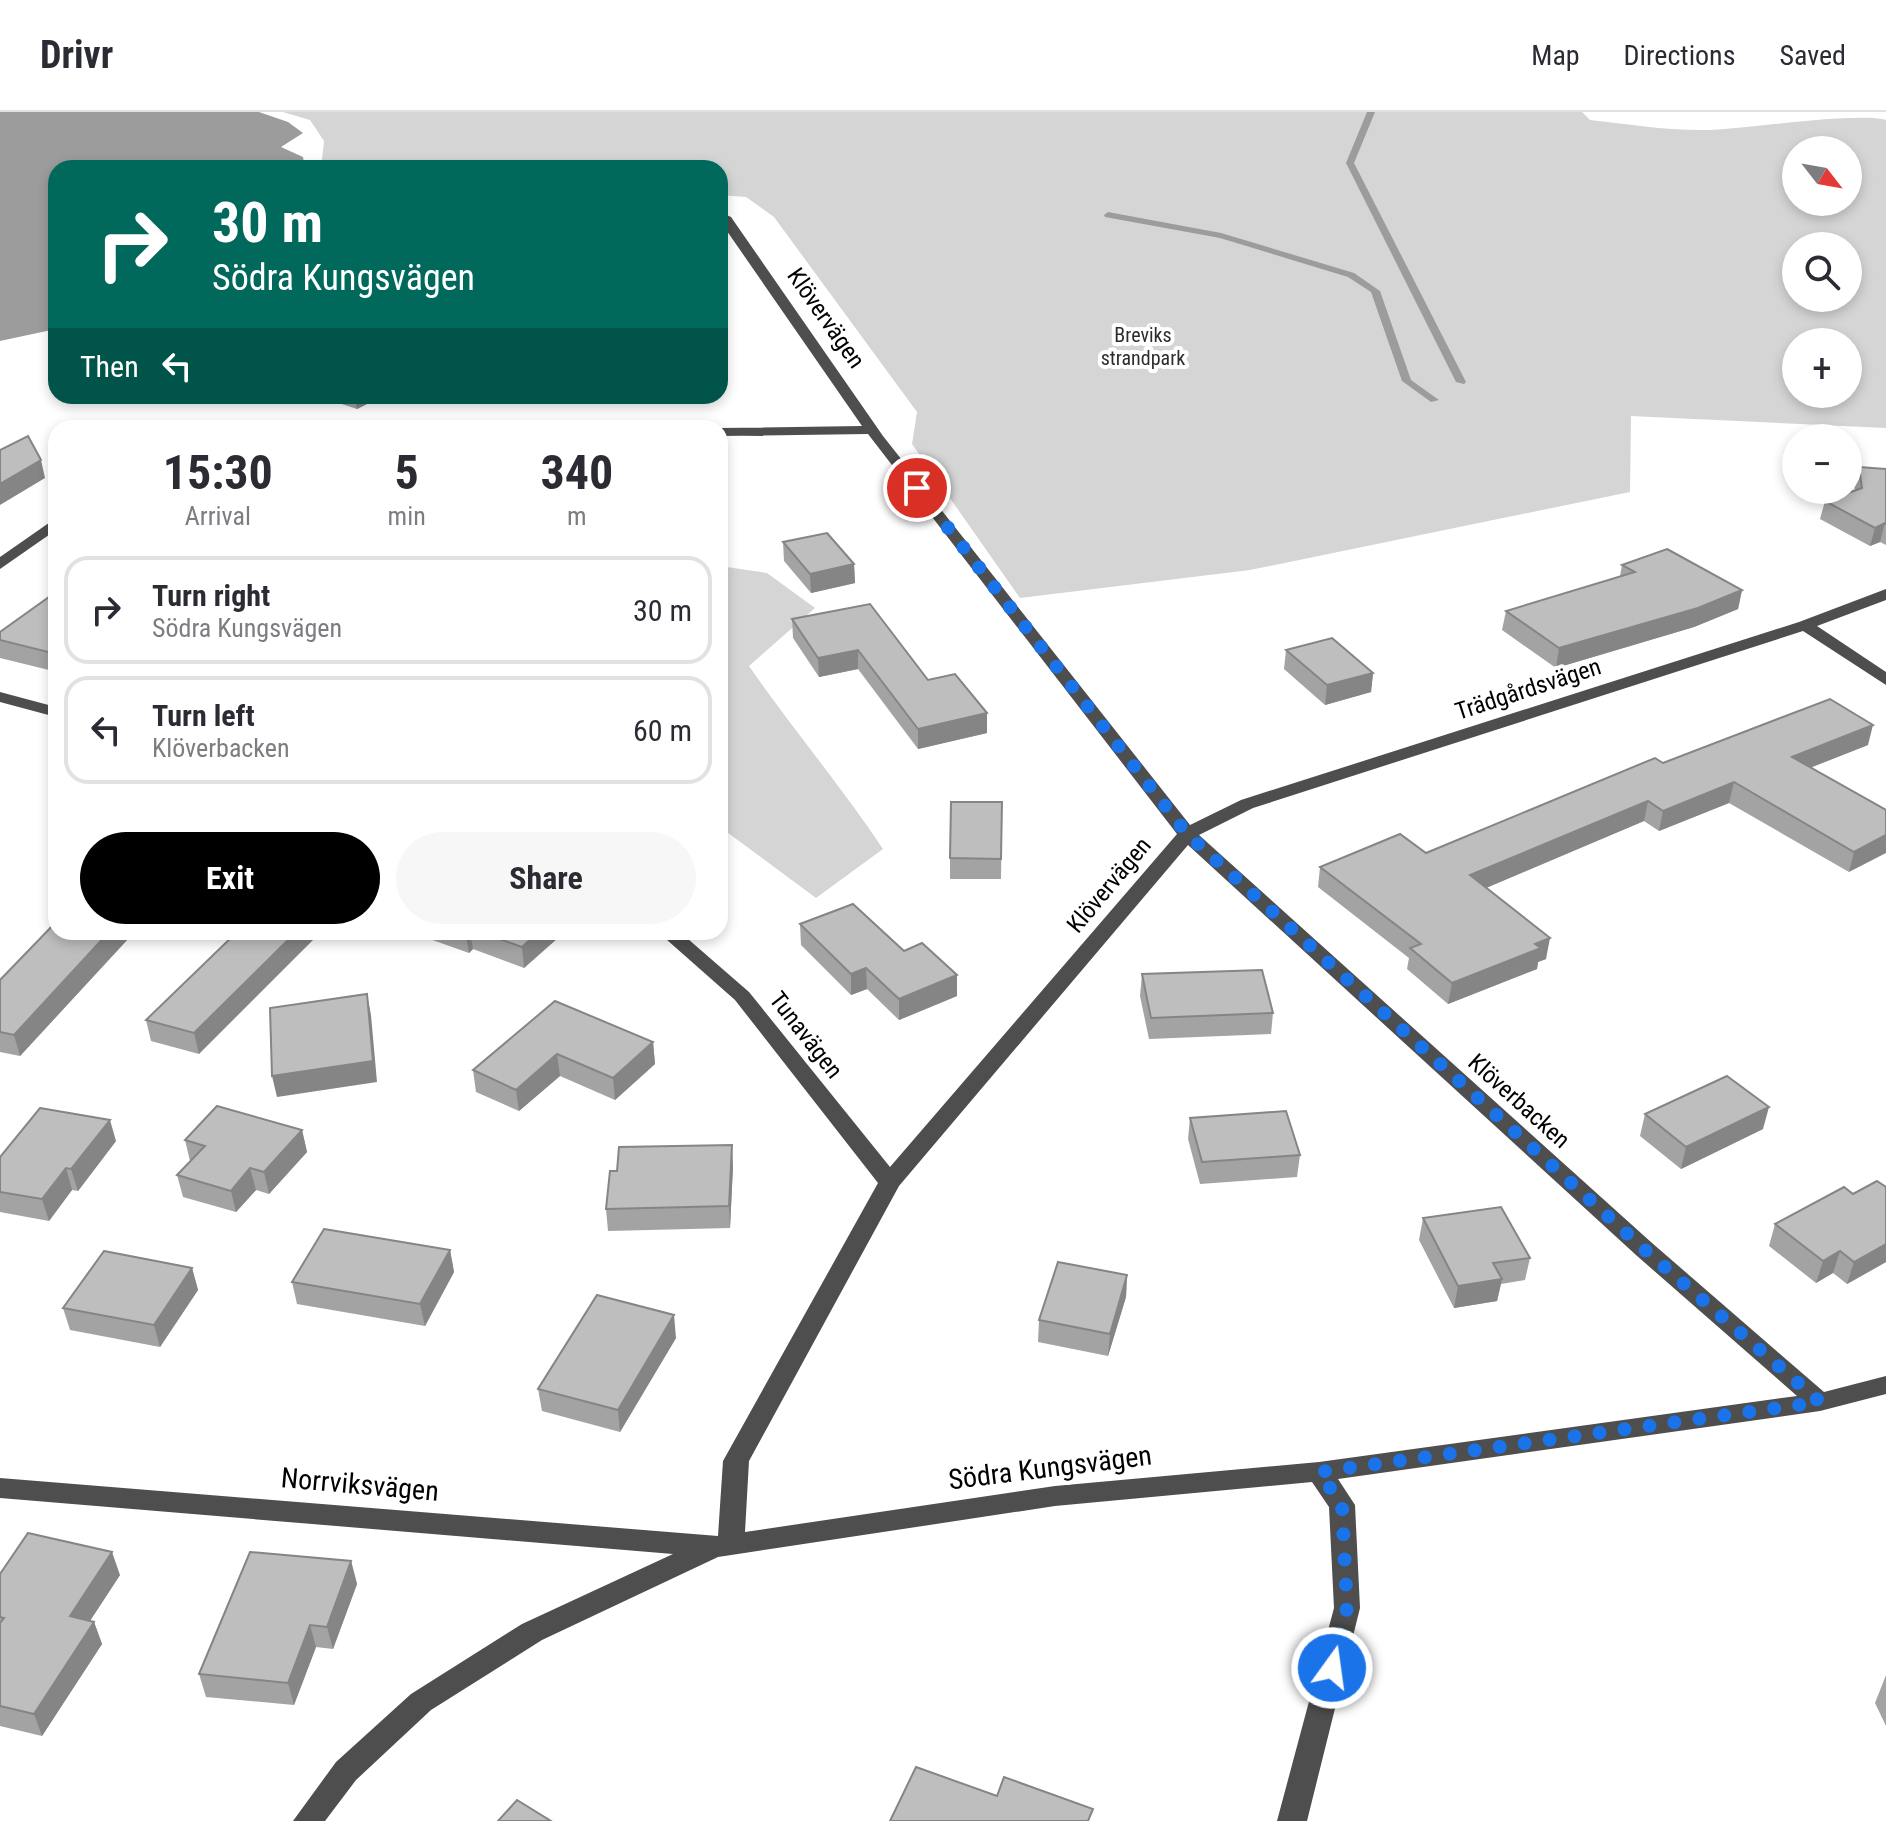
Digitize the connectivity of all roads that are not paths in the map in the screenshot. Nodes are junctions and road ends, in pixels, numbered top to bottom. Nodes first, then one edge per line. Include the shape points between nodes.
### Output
1 (728, 221) edge
2 (872, 430) junction
3 (728, 432) edge
4 (48, 529) edge
5 (0, 564) edge
6 (1886, 594) edge
7 (1805, 625) junction
8 (1886, 680) edge
9 (0, 697) edge
10 (48, 710) edge
11 (1187, 834) junction
12 (677, 940) edge
13 (890, 1182) junction
14 (1886, 1385) edge
15 (1820, 1402) junction
16 (1319, 1472) junction
17 (0, 1488) edge
18 (722, 1545) junction
19 (308, 1821) edge
20 (1292, 1821) edge

1 - 2 street, Klövervägen
2 - 3 street
2 - 11 street, Klövervägen
4 - 5 street
6 - 7 street, Trädgårdsvägen
7 - 8 street
7 - 11 street, Trädgårdsvägen via 1247,804
9 - 10 street
11 - 13 street, Klövervägen
11 - 15 street, Klöverbacken
12 - 13 street, Tunavägen via 742,996
13 - 18 street, Klövervägen via 736,1461
14 - 15 street, Södra Kungsvägen
15 - 16 street, Södra Kungsvägen
16 - 18 street, Södra Kungsvägen via 1055,1496
16 - 20 street via 1342,1505 1347,1608
17 - 18 street, Norrviksvägen
18 - 19 street, Södra Kungsvägen via 532,1632 421,1702 346,1771

